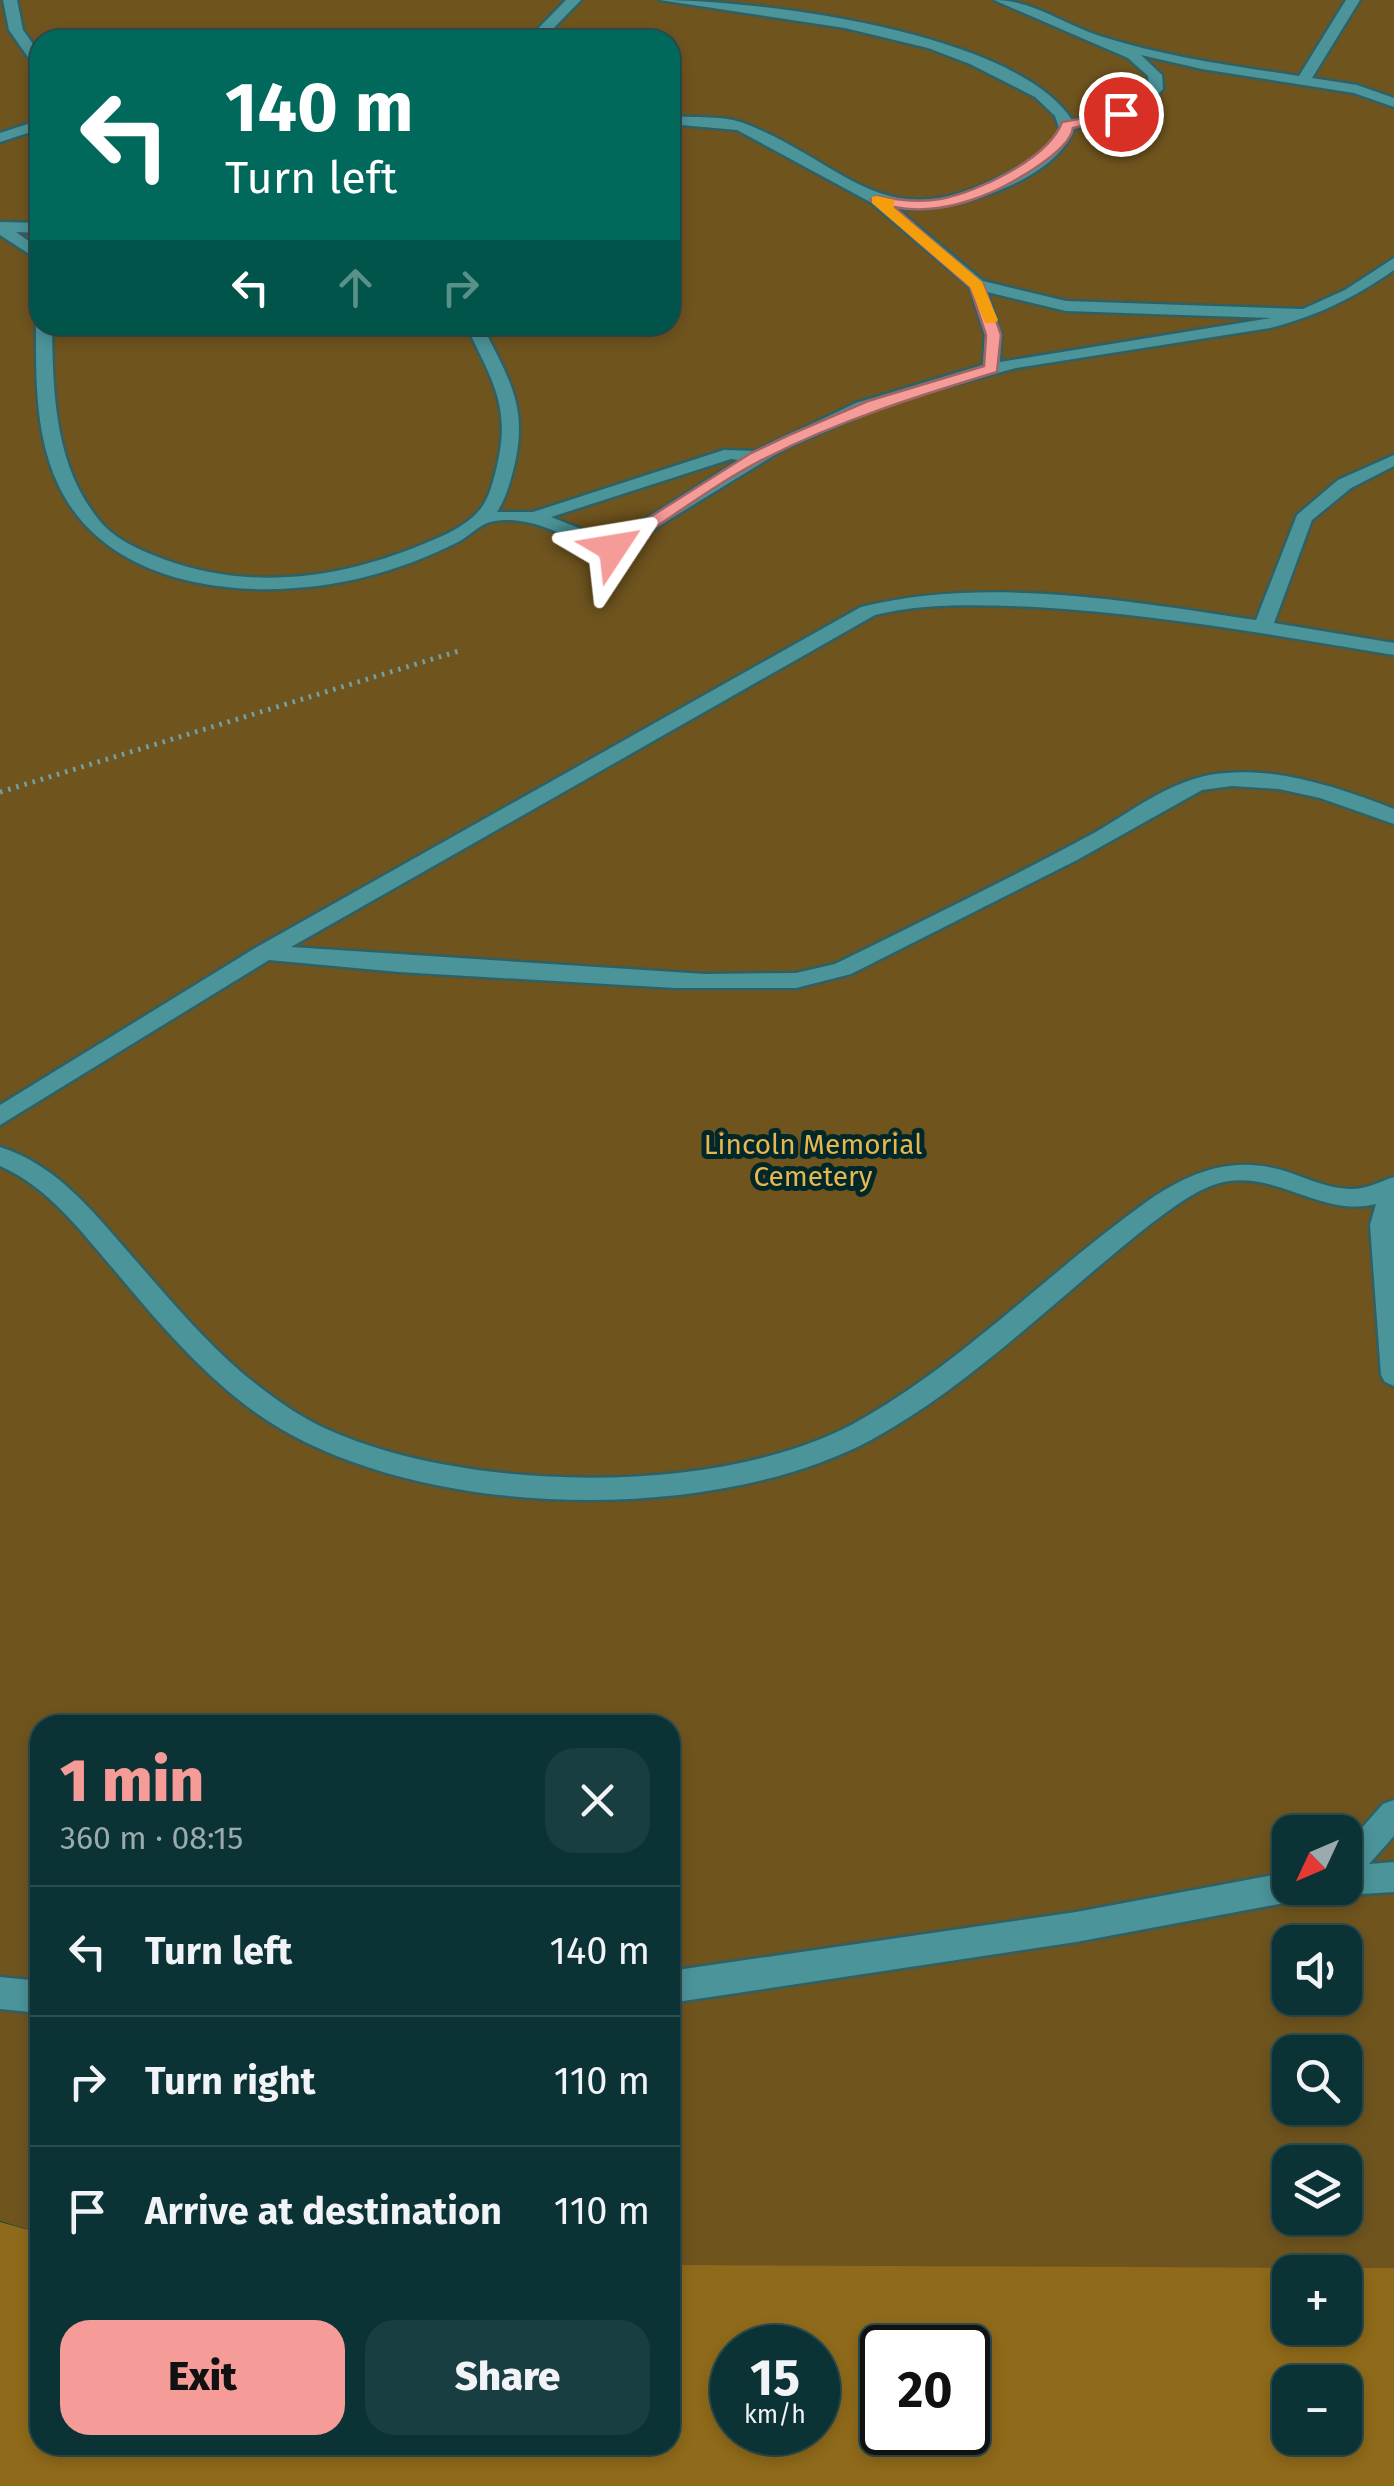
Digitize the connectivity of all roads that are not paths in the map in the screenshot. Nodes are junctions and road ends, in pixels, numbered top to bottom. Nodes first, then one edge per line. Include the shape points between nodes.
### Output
1 (10, 0) edge
2 (574, 0) edge
3 (667, 0) edge
4 (1001, 0) edge
5 (1353, 0) edge
6 (544, 30) edge
7 (1105, 42) junction
8 (30, 50) edge
9 (1202, 65) junction
10 (1155, 76) junction
11 (1303, 80) junction
12 (1394, 103) edge
13 (680, 121) edge
14 (1066, 125) junction
15 (30, 128) edge
16 (0, 138) edge
17 (877, 200) junction
18 (0, 228) edge
19 (30, 228) edge
20 (30, 249) edge
21 (1394, 263) edge
22 (977, 285) junction
23 (1306, 314) junction
24 (44, 335) edge
25 (478, 335) edge
26 (991, 368) junction
27 (757, 456) junction
28 (1394, 460) edge
29 (482, 517) junction
30 (534, 517) junction
31 (1264, 628) junction
32 (1394, 649) edge
33 (1394, 817) edge
34 (264, 952) junction
35 (0, 1116) edge
36 (0, 1156) edge
37 (1394, 1188) edge
38 (1394, 1375) edge
39 (1394, 1814) edge
40 (1362, 1850) edge
41 (1394, 1876) edge
42 (1362, 1879) edge
43 (1272, 1890) edge
44 (680, 1986) edge
45 (0, 1993) edge
46 (30, 1997) edge

1 - 8 lane via 16,30
2 - 6 lane
3 - 14 lane via 928,43 1035,92
4 - 7 lane
5 - 11 lane
7 - 9 lane
7 - 10 lane
9 - 10 lane
9 - 11 lane
10 - 14 lane via 1156,89 1131,110
11 - 12 lane
13 - 17 lane via 740,126
14 - 17 lane via 1065,136 1048,153 976,194 936,204
15 - 16 lane
17 - 22 lane
18 - 19 lane
18 - 20 lane
21 - 23 lane
22 - 23 lane via 1066,306
22 - 26 lane via 993,335
23 - 26 lane
24 - 29 lane via 55,460 91,524 164,567 218,582 304,582 414,555
25 - 29 lane via 512,410 502,477
26 - 27 lane via 874,404
27 - 30 lane via 730,454
27 - 30 lane via 613,548
28 - 31 lane via 1311,508
29 - 30 lane
31 - 32 lane
31 - 34 lane via 1050,602 921,600 868,611
33 - 34 lane via 1258,781 1190,786 1034,874 814,979 494,972
34 - 35 lane
36 - 37 lane via 49,1183 183,1332 258,1400 304,1430 398,1462 480,1480 552,1485 727,1478 858,1436 1146,1215 1207,1178 1275,1175 1339,1200 1365,1201
37 - 38 lane via 1382,1225
39 - 40 lane
41 - 42 lane
43 - 44 lane via 1076,1927
45 - 46 lane

